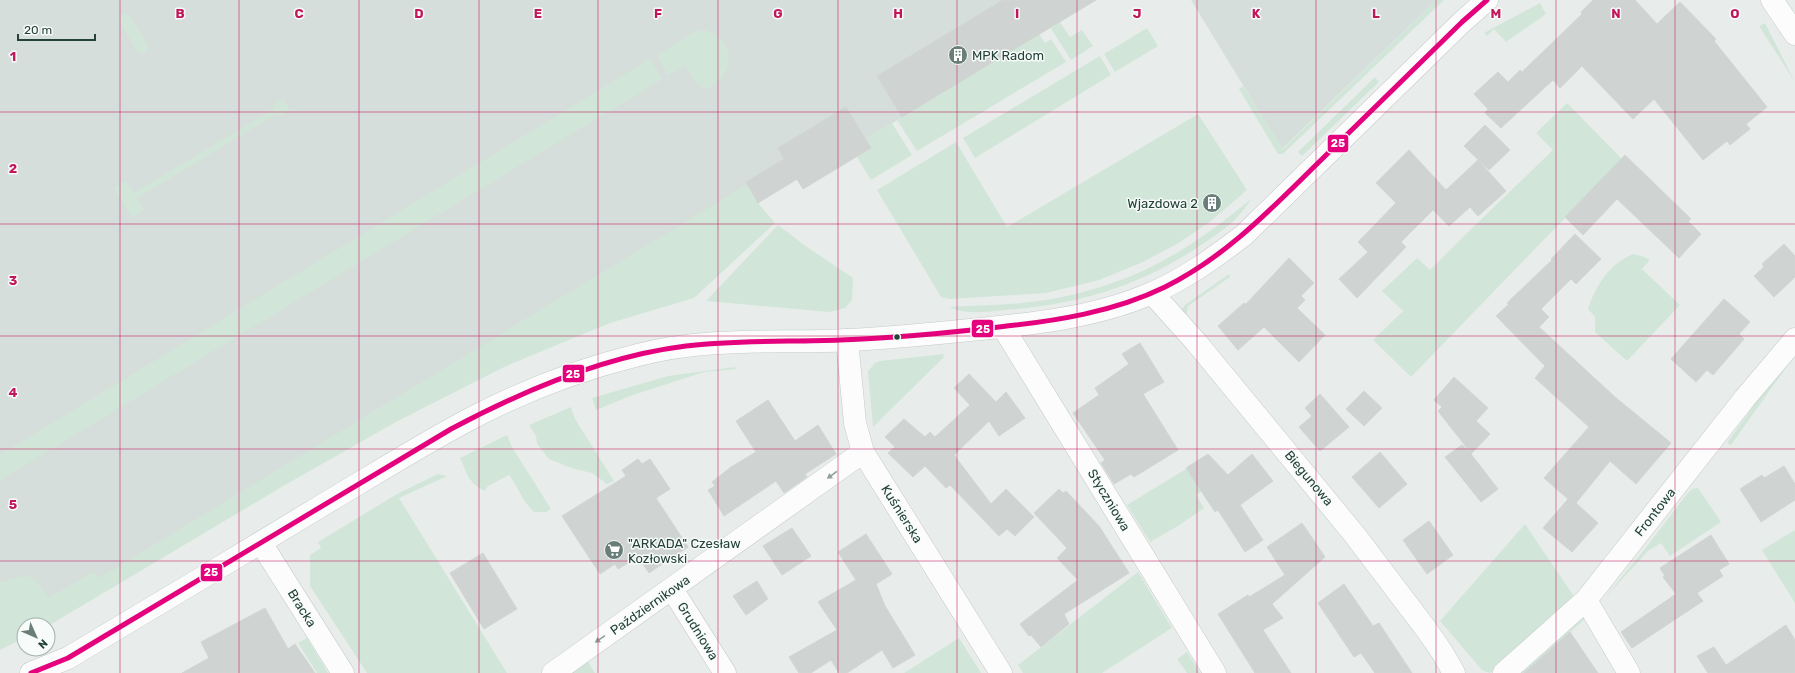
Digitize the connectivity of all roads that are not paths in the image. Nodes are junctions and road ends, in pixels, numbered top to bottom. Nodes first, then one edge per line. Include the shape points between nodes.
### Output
1 (1487, 0) edge
2 (1772, 0) edge
3 (1795, 34) edge
4 (1152, 293) junction
5 (1003, 327) junction
6 (1795, 339) edge
7 (847, 340) junction
8 (863, 452) junction
9 (260, 542) junction
10 (672, 589) junction
11 (1586, 600) junction
12 (68, 658) junction
13 (31, 673) edge
14 (52, 673) edge
15 (343, 673) edge
16 (553, 673) edge
17 (725, 673) edge
18 (1002, 673) edge
19 (1215, 673) edge
20 (1454, 673) edge
21 (1504, 673) edge
22 (1629, 673) edge

1 - 4 street via 1244,235 1212,258
2 - 3 street
4 - 5 street via 1095,313
4 - 20 street, Biegunowa via 1196,342 1350,528 1426,629
5 - 7 street
5 - 19 street, Styczniowa
6 - 11 street, Frontowa via 1745,398
7 - 8 street, Kuśnierska via 855,423
7 - 9 street via 711,342 685,345 639,354 565,378 471,418
8 -> 10 street, Październikowa
8 - 18 street, Kuśnierska
9 - 12 street
9 - 15 street, Bracka
10 -> 16 street, Październikowa
10 - 17 street, Grudniowa
11 - 21 street, Frontowa
11 - 22 street
12 - 13 street
12 - 14 street

